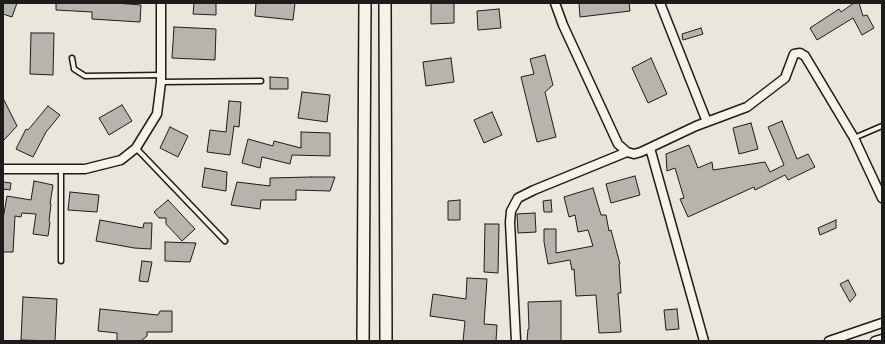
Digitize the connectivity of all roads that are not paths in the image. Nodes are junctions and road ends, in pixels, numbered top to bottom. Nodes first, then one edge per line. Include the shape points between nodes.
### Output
1 (161, 3) edge
2 (365, 3) edge
3 (385, 3) edge
4 (555, 3) edge
5 (660, 3) edge
6 (72, 58) dead end
7 (161, 79) junction
8 (261, 81) dead end
9 (707, 122) junction
10 (882, 126) edge
11 (854, 138) junction
12 (136, 148) junction
13 (650, 148) junction
14 (627, 152) junction
15 (61, 169) junction
16 (3, 170) edge
17 (882, 198) edge
18 (224, 241) dead end
19 (62, 261) dead end
20 (882, 323) edge
21 (882, 339) edge
22 (363, 341) edge
23 (386, 341) edge
24 (516, 341) edge
25 (704, 341) edge
26 (829, 341) edge
27 (874, 341) edge

1 - 7 street
2 - 22 main road
3 - 23 main road
4 - 14 street via 618,144
5 - 9 street
6 - 7 lane via 74,69 85,76
7 - 8 lane
7 - 12 street via 157,114
9 - 11 street via 747,108 785,78 794,54 800,53 805,56
9 - 13 street
10 - 11 lane
11 - 17 street
12 - 15 street via 121,160 85,169
12 - 18 lane
13 - 14 street via 634,154
13 - 25 street
14 - 24 street via 518,198 511,210 510,222
15 - 16 street
15 - 19 lane
20 - 26 street
21 - 27 street

